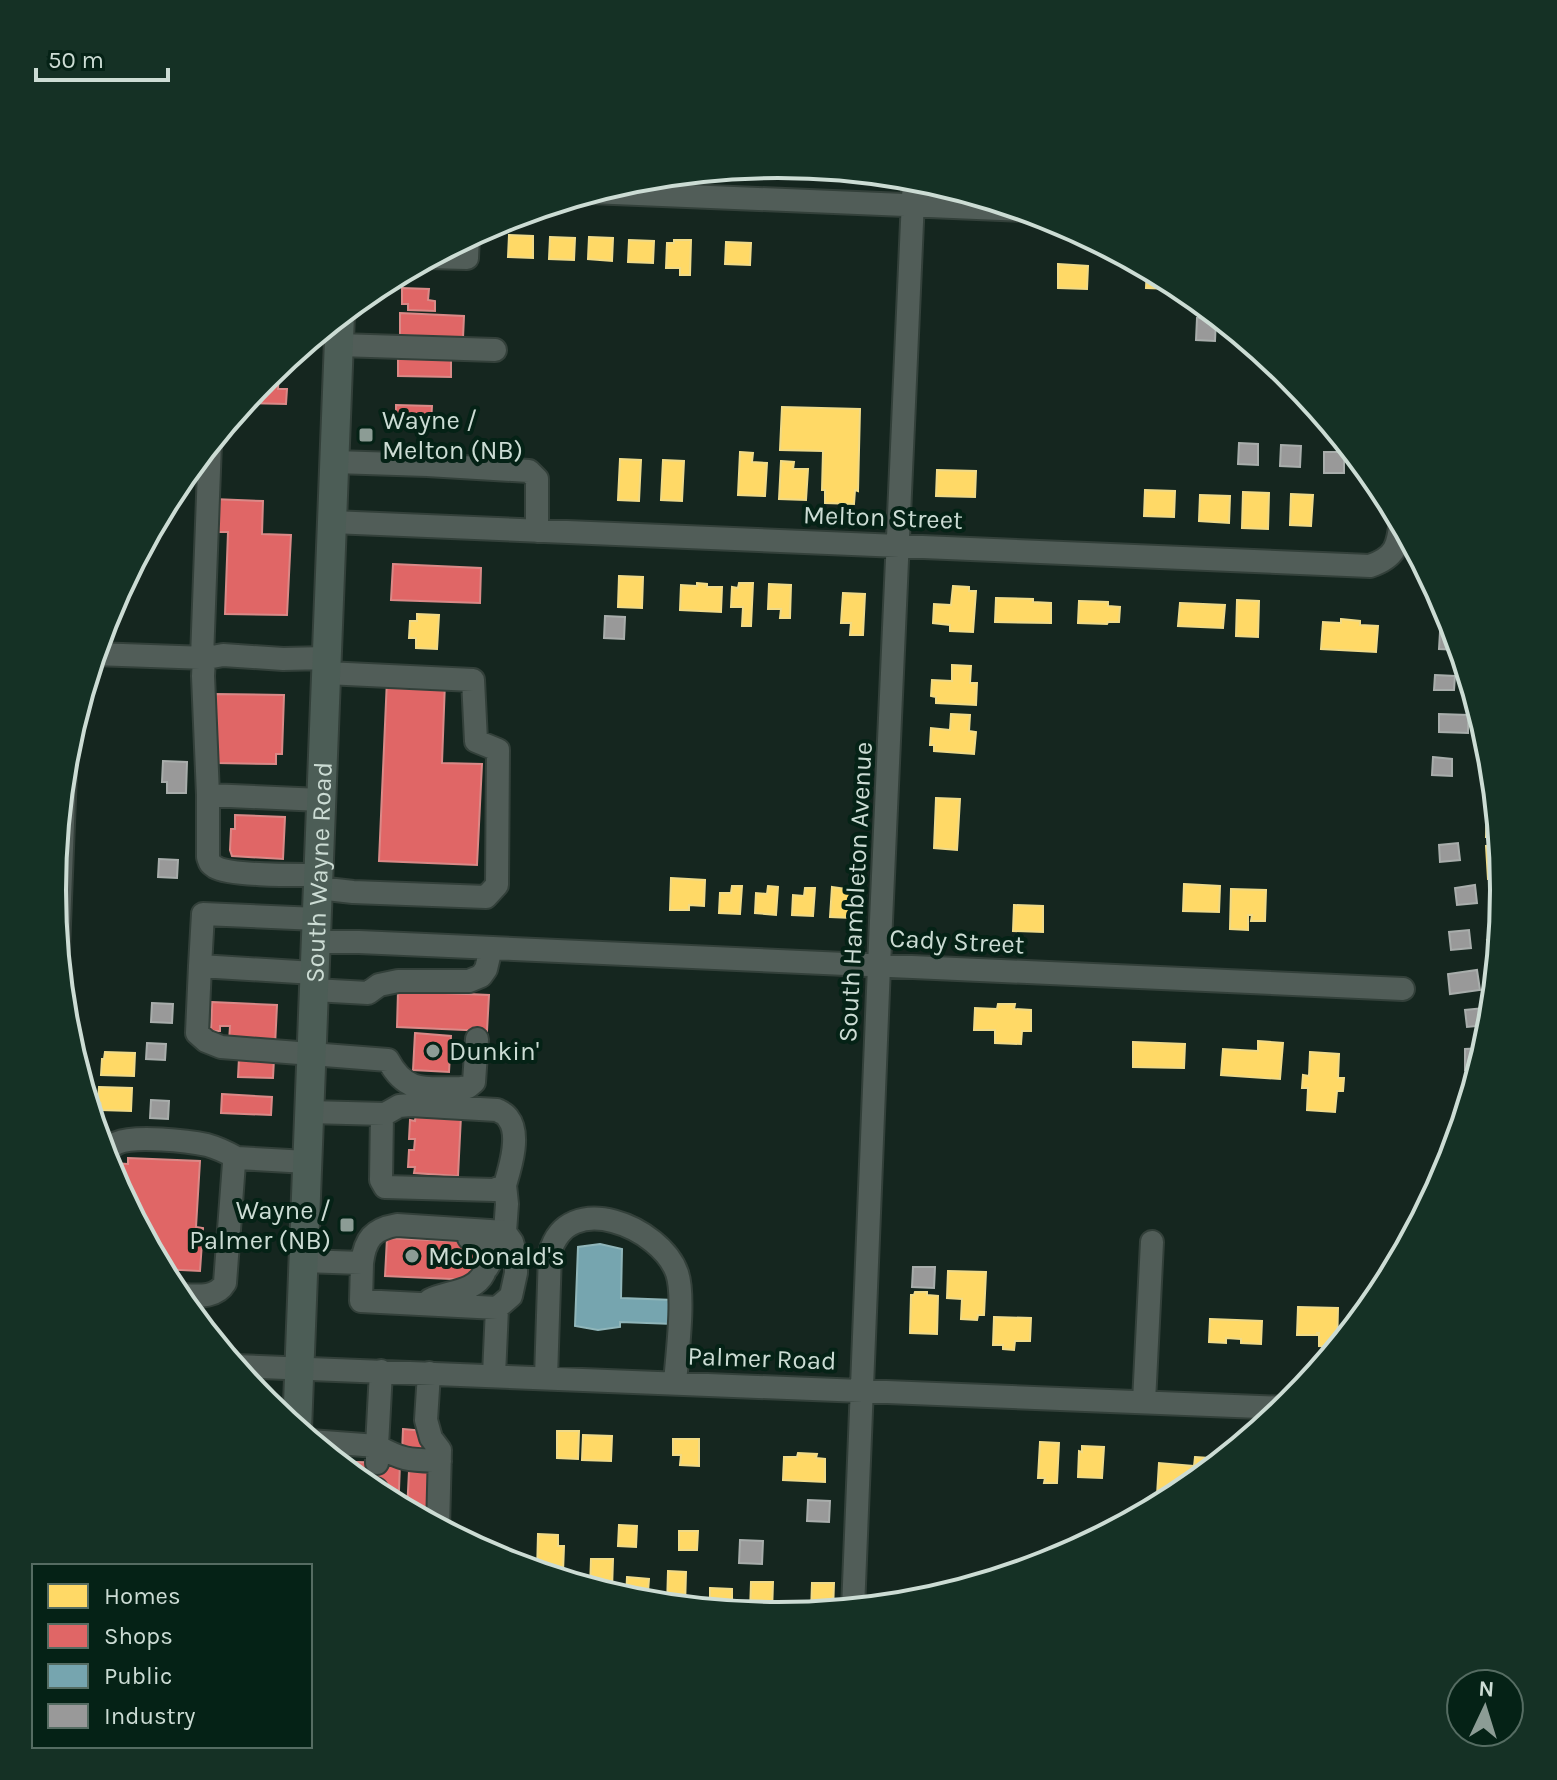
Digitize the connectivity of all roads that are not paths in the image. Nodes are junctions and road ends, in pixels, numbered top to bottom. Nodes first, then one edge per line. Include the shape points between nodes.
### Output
1 (914, 190) edge
2 (629, 194) edge
3 (913, 205) junction
4 (984, 208) edge
5 (467, 249) edge
6 (451, 258) edge
7 (340, 329) edge
8 (339, 345) junction
9 (495, 350) dead end
10 (209, 461) edge
11 (335, 462) junction
12 (332, 522) junction
13 (537, 531) junction
14 (1398, 539) edge
15 (899, 546) junction
16 (106, 654) edge
17 (203, 658) junction
18 (326, 666) junction
19 (208, 795) junction
20 (321, 800) junction
21 (318, 882) junction
22 (316, 931) junction
23 (491, 948) junction
24 (200, 966) junction
25 (879, 966) junction
26 (314, 982) junction
27 (1403, 989) dead end
28 (477, 1039) dead end
29 (311, 1054) junction
30 (309, 1112) junction
31 (382, 1114) junction
32 (113, 1145) edge
33 (237, 1158) junction
34 (307, 1162) junction
35 (505, 1185) junction
36 (499, 1238) junction
37 (1152, 1242) dead end
38 (303, 1261) junction
39 (362, 1263) junction
40 (192, 1295) edge
41 (422, 1304) junction
42 (497, 1308) junction
43 (250, 1367) edge
44 (299, 1368) junction
45 (381, 1371) junction
46 (429, 1373) junction
47 (494, 1375) junction
48 (546, 1378) junction
49 (675, 1383) junction
50 (862, 1390) junction
51 (1144, 1402) junction
52 (1268, 1407) edge
53 (297, 1415) edge
54 (333, 1446) edge
55 (377, 1454) junction
56 (440, 1461) junction
57 (438, 1516) edge
58 (853, 1598) edge

1 - 3 street, South Hambleton Avenue
2 - 3 street
3 - 4 street
3 - 15 street, South Hambleton Avenue
5 - 6 street via 467,258
7 - 8 main road, South Wayne Road
8 - 9 street
8 - 11 main road, South Wayne Road
10 - 17 street
11 - 12 main road, South Wayne Road
11 - 13 street via 529,471 537,479
12 - 13 street, Melton Street
12 - 18 main road, South Wayne Road
13 - 15 street, Melton Street
14 - 15 street, Melton Street via 1385,561 1370,566
15 - 25 street, South Hambleton Avenue
16 - 17 street
17 - 18 street via 223,655
17 - 19 street
18 - 20 main road, South Wayne Road
18 - 21 street via 473,680 476,741 498,750 497,885 486,897 353,892
19 - 20 street
19 - 21 street via 208,857 213,866
20 - 21 main road, South Wayne Road
21 - 22 main road, South Wayne Road
22 - 23 street, Cady Street via 359,942
22 - 24 street, Cady Street via 203,914
22 - 26 main road, South Wayne Road
23 - 25 street, Cady Street
23 - 26 street via 486,969 469,981 398,981 368,993
24 - 26 street
24 - 29 street via 197,1033 206,1041 221,1047
25 - 27 street, Cady Street
25 - 50 street, South Hambleton Avenue
26 - 29 main road, South Wayne Road
28 - 29 street via 474,1082 461,1088 413,1087 395,1074 388,1060
29 - 30 main road, South Wayne Road
30 - 31 street
30 - 34 main road, South Wayne Road
31 - 35 street via 385,1187 494,1190
31 - 35 street via 410,1105 497,1110 513,1131
32 - 33 street via 179,1140
33 - 34 street
33 - 40 street via 225,1283 212,1295
34 - 38 main road, South Wayne Road
35 - 36 street via 507,1204
36 - 39 street via 385,1227 372,1236
36 - 41 street via 492,1259 498,1290 488,1296 446,1294
36 - 42 street via 512,1242 516,1273 511,1296
37 - 51 street
38 - 39 street
38 - 44 main road, South Wayne Road
39 - 41 street via 361,1301
41 - 42 street
42 - 47 street
43 - 44 street, Palmer Road
44 - 45 street, Palmer Road
44 - 53 main road, South Wayne Road
45 - 46 street, Palmer Road
45 - 55 street
46 - 47 street, Palmer Road
46 - 56 street via 426,1420
47 - 48 street, Palmer Road
48 - 49 street, Palmer Road
48 - 49 street via 550,1253 562,1229 589,1218 627,1225 654,1243 676,1269 681,1286
49 - 50 street, Palmer Road
50 - 51 street, Palmer Road
50 - 58 street, South Hambleton Avenue
51 - 52 street, Palmer Road
54 - 55 street
55 - 56 street
56 - 57 street

